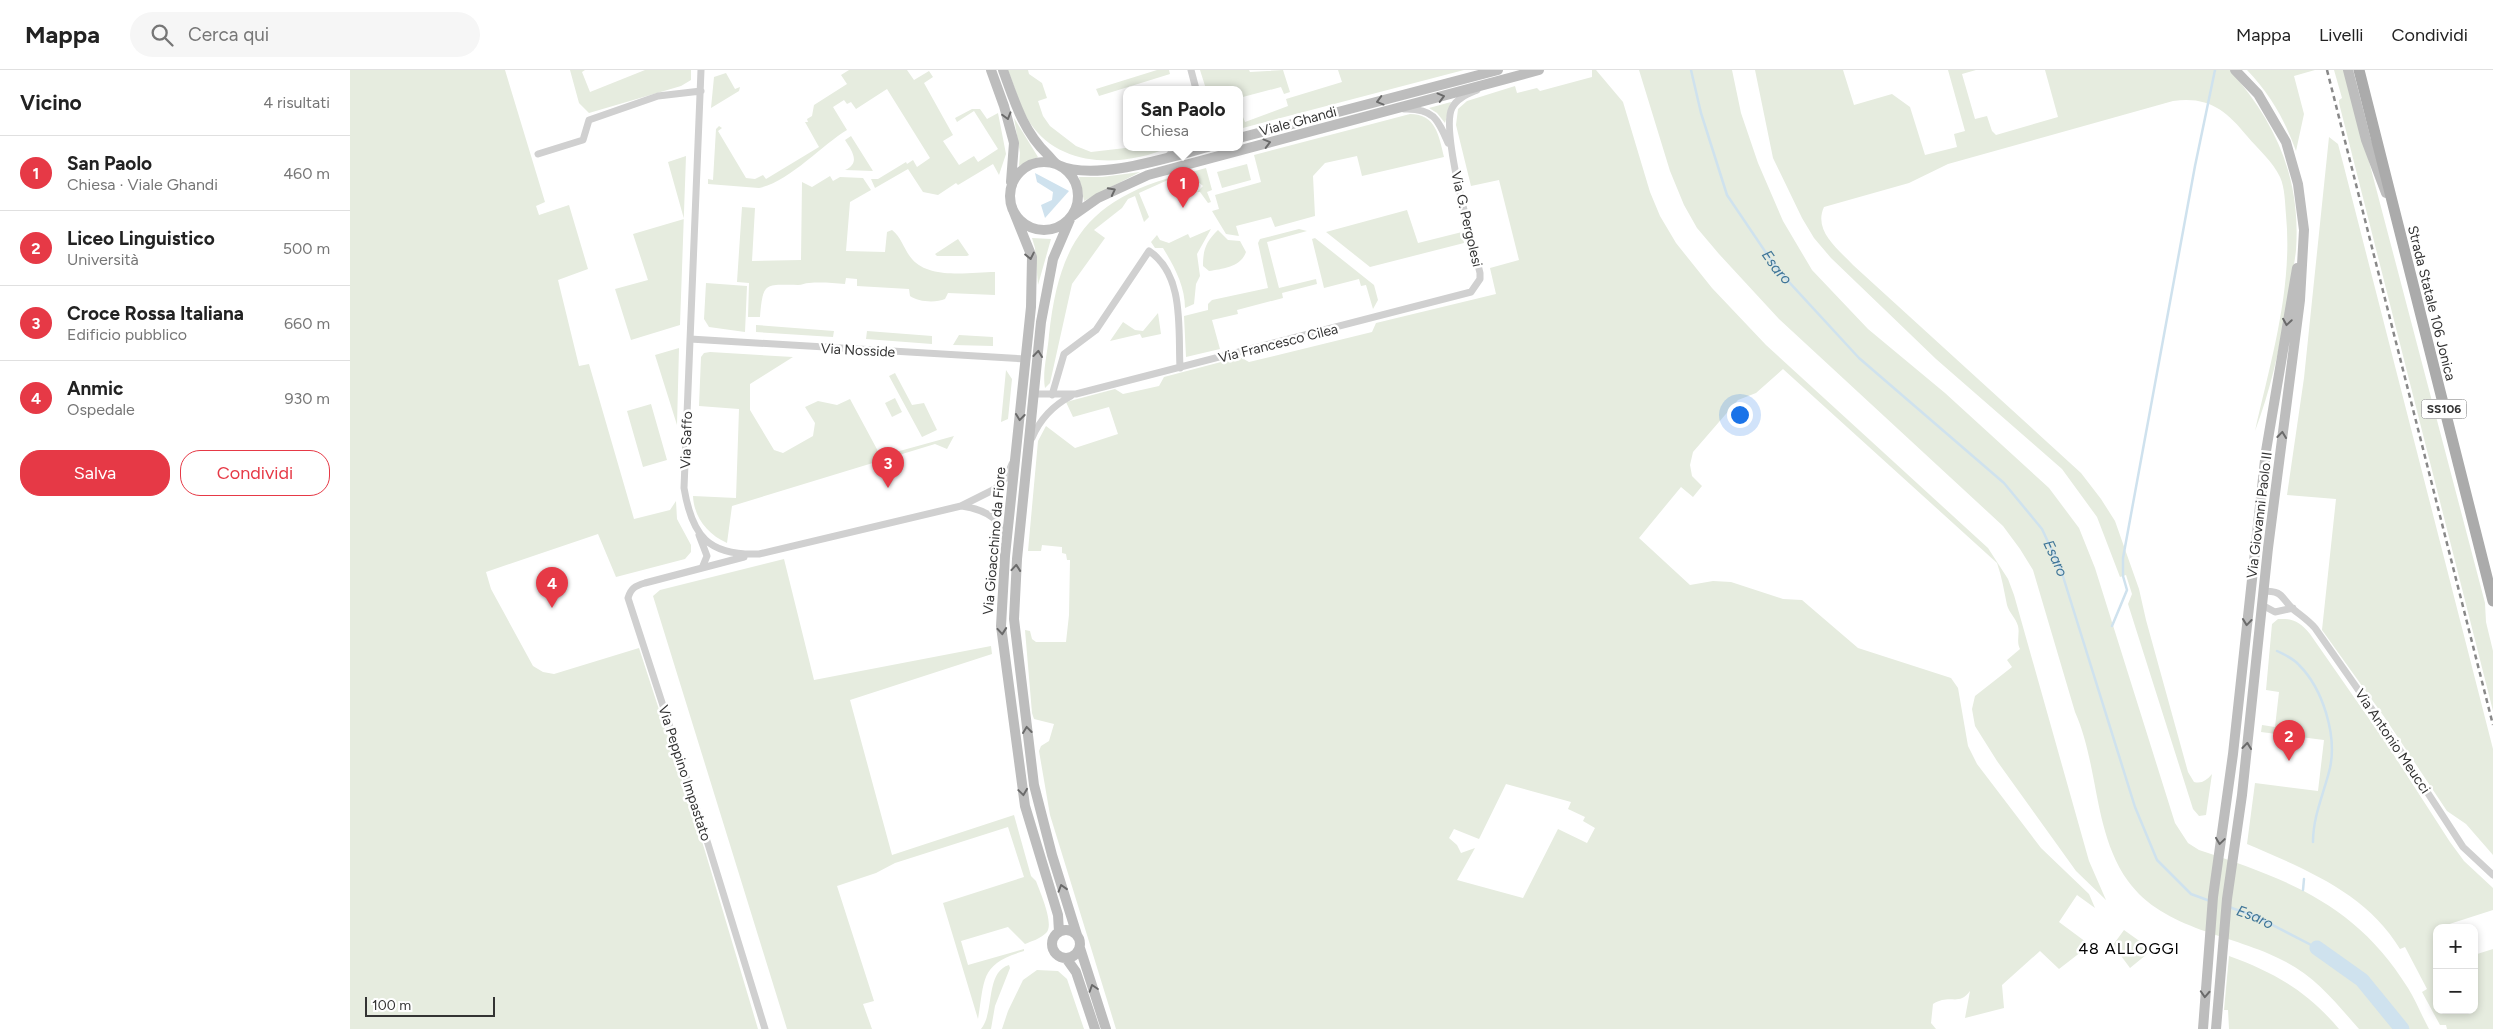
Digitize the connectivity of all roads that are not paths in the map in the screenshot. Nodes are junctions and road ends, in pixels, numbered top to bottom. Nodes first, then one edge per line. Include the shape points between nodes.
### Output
1 (701, 70) edge
2 (990, 70) edge
3 (1003, 70) edge
4 (1191, 70) edge
5 (1539, 70) edge
6 (2235, 70) edge
7 (2348, 70) edge
8 (2359, 70) edge
9 (1497, 74) edge
10 (1195, 86) edge
11 (701, 92) junction
12 (1377, 114) junction
13 (1243, 137) edge
14 (1243, 149) edge
15 (1175, 151) edge
16 (1191, 151) edge
17 (1236, 151) edge
18 (1452, 152) junction
19 (538, 154) dead end
20 (1162, 158) junction
21 (1057, 164) junction
22 (1010, 195) junction
23 (1013, 210) junction
24 (1071, 217) junction
25 (2394, 217) junction
26 (2304, 240) junction
27 (1477, 285) joint
28 (690, 339) junction
29 (1026, 359) junction
30 (1180, 368) junction
31 (1034, 394) junction
32 (1076, 394) junction
33 (1052, 395) junction
34 (1016, 443) junction
35 (1030, 443) junction
36 (961, 506) junction
37 (698, 533) junction
38 (759, 554) junction
39 (1005, 556) junction
40 (702, 568) junction
41 (2250, 595) junction
42 (2263, 598) junction
43 (2493, 601) edge
44 (2293, 608) junction
45 (2493, 875) edge
46 (1059, 932) junction
47 (1076, 935) junction
48 (1080, 948) junction
49 (1066, 958) junction
50 (765, 1029) edge
51 (1095, 1029) edge
52 (1106, 1029) edge
53 (2203, 1029) edge
54 (2216, 1029) edge

1 - 11 street, Via Saffo
2 -> 22 street via 1014,144
3 - 21 street via 1026,127 1036,143
4 - 10 street
5 - 9 street, Viale Ghandi
6 - 26 street, Via Giovanni Paolo II via 2258,94 2286,142 2298,185
7 - 25 street via 2366,140
8 - 25 main road, Strada Statale 106 Jonica / SS106
12 -> 9 street, Viale Ghandi
9 -> 13 street, Viale Ghandi
9 - 18 street via 1461,98 1452,108 1449,126
11 - 19 street via 658,96 589,120 583,140
11 - 28 street, Via Saffo
14 -> 12 street, Viale Ghandi
12 - 18 street via 1404,109 1427,112 1440,124
15 - 20 street
16 - 20 street
24 -> 17 street, Viale Ghandi via 1098,198 1148,174
18 - 27 street, Via G. Pergolesi via 1480,273
20 - 21 street via 1105,169
21 - 22 street via 1046,162 1026,168 1015,180
21 - 24 street via 1071,175 1078,192 1076,209
22 - 23 street
23 - 24 street via 1035,229 1055,228
23 -> 29 street, Via Gioacchino da Fiore via 1032,257
31 -> 24 street, Via Gioacchino da Fiore via 1041,322 1053,259
25 - 43 main road, Strada Statale 106 Jonica / SS106
26 -> 41 street, Via Giovanni Paolo II via 2274,395
42 -> 26 street, Via Giovanni Paolo II via 2300,300
27 - 30 street, Via Francesco Cilea via 1471,292 1460,296
28 - 29 street, Via Nosside
28 - 37 street, Via Saffo via 684,488 688,514
29 -> 34 street, Via Gioacchino da Fiore
30 - 32 street, Via Francesco Cilea
30 - 33 street via 1177,305 1172,280 1161,259 1149,251 1096,330 1064,354
31 - 33 street
31 - 35 street, Via Gioacchino da Fiore
32 - 33 street
32 - 35 street via 1045,415
34 - 36 street, Via Saffo via 1006,478 996,489
34 - 39 street, Via Gioacchino da Fiore
47 -> 35 street, Via Gioacchino da Fiore via 1038,806 1014,619 1015,577
36 - 38 street, Via Saffo
36 - 39 street via 992,516 1004,534
37 - 38 street, Via Saffo via 723,550 740,555
37 - 40 street via 706,551 706,562
38 - 40 street, Via Peppino Impastato
39 -> 46 street, Via Gioacchino da Fiore via 1001,626 1026,806 1058,915
40 - 50 street, Via Peppino Impastato via 635,586 628,598
41 - 42 street
41 -> 53 street, Via Giovanni Paolo II via 2213,897
42 - 44 street via 2275,612
42 - 44 street, Via Antonio Meucci via 2278,592
54 -> 42 street, Via Giovanni Paolo II
44 - 45 street, Via Antonio Meucci via 2315,628 2339,661 2463,847
46 - 47 street via 1068,930
46 - 49 street via 1053,938 1052,948 1057,955
47 - 48 street
48 - 49 street via 1074,956
52 -> 48 street
49 - 51 street via 1076,972

